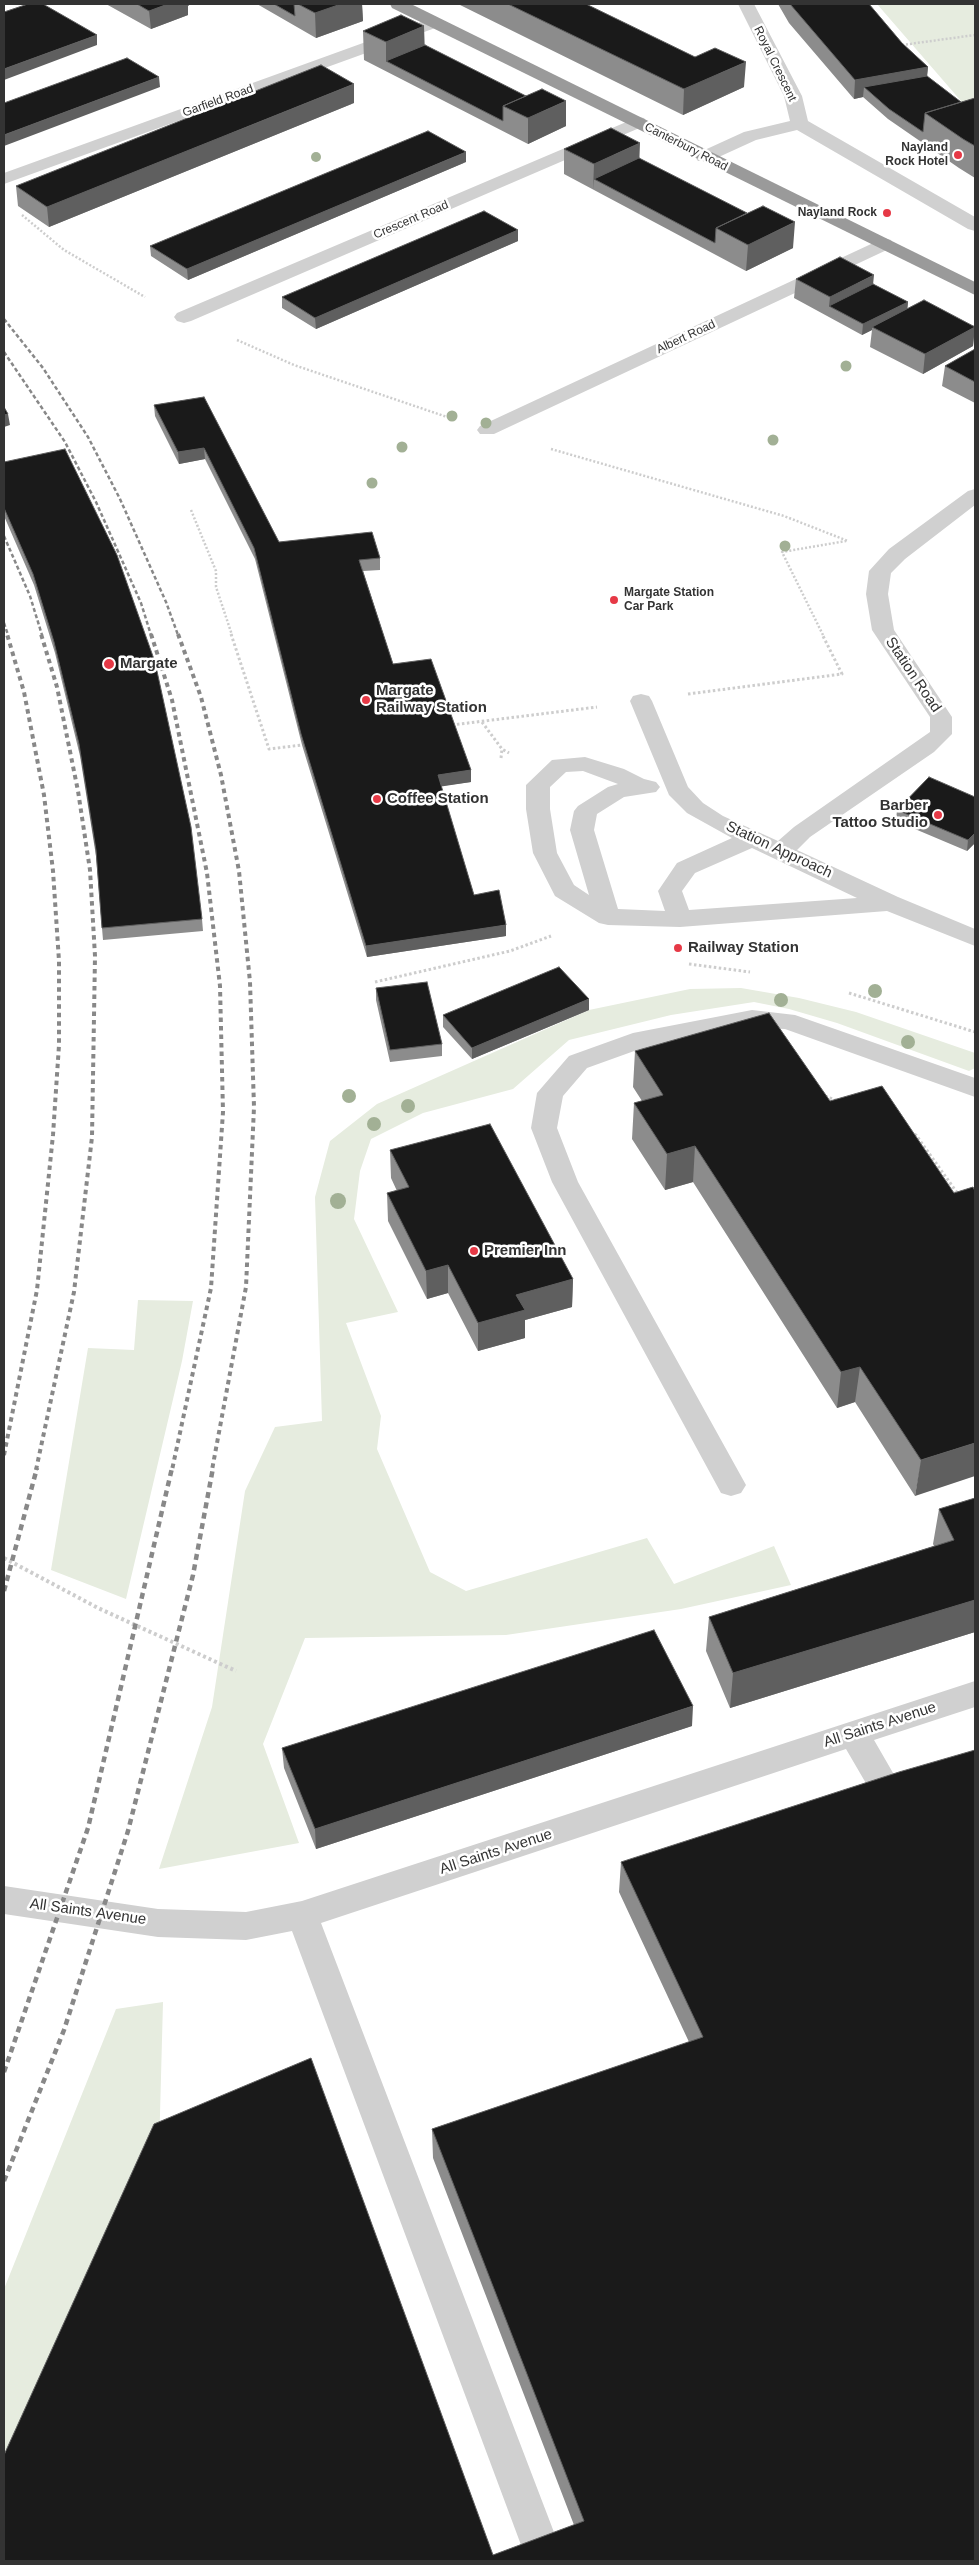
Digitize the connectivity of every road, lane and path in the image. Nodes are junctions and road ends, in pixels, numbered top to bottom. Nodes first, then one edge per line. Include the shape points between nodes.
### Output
1 (398, 4) edge
2 (746, 4) edge
3 (432, 23) junction
4 (975, 35) edge
5 (899, 46) edge
6 (638, 122) junction
7 (800, 124) junction
8 (704, 157) junction
9 (4, 178) edge
10 (975, 225) edge
11 (884, 244) junction
12 (975, 289) edge
13 (184, 318) dead end
14 (487, 430) joint
15 (975, 496) edge
16 (191, 510) dead end
17 (848, 541) junction
18 (897, 554) junction
19 (842, 674) dead end
20 (640, 701) dead end
21 (302, 745) edge
22 (639, 786) junction
23 (677, 790) junction
24 (753, 838) junction
25 (782, 851) junction
26 (890, 903) junction
27 (608, 917) junction
28 (680, 920) junction
29 (554, 935) dead end
30 (975, 938) edge
31 (375, 982) dead end
32 (975, 1088) edge
33 (816, 1091) edge
34 (843, 1103) edge
35 (907, 1131) edge
36 (959, 1196) edge
37 (731, 1485) dead end
38 (4, 1558) edge
39 (236, 1671) dead end
40 (975, 1694) edge
41 (854, 1734) junction
42 (913, 1836) edge
43 (4, 1900) edge
44 (302, 1915) junction
45 (546, 2561) edge

1 - 3 highway, Canterbury Road
2 - 7 street, Royal Crescent via 793,96
3 - 6 highway, Canterbury Road
3 - 9 street, Garfield Road
4 - 5 path
6 - 8 highway, Canterbury Road
6 - 13 street, Crescent Road
7 - 8 street, Royal Crescent via 750,136
7 - 10 street
8 - 11 highway, Canterbury Road
11 - 12 highway, Canterbury Road
11 - 14 street, Albert Road
14 - 17 path via 784,516
15 - 18 street, Station Road
16 - 21 path via 216,571 216,587 269,749
17 - 18 path
17 - 19 path via 782,552
18 - 25 street, Station Road via 880,571 876,594 883,630 942,716 942,734 802,832
20 - 23 street, Station Approach
22 - 23 street
22 - 27 street via 616,792 586,811 582,830
22 - 27 street via 585,764 560,765 538,784 544,853 564,890
23 - 24 street, Station Approach via 695,808 715,821
24 - 25 street, Station Approach
24 - 28 street via 686,868 670,891
25 - 26 street, Station Approach
26 - 28 street
26 - 30 street, Station Approach
27 - 28 street
29 - 31 path via 510,950
32 - 37 street via 786,1021 752,1019 633,1042 578,1062 550,1093 544,1128 565,1182
33 - 34 path
35 - 36 path via 916,1134
38 - 39 path via 98,1608
40 - 41 street, All Saints Avenue
41 - 42 street
41 - 44 street, All Saints Avenue
43 - 44 street, All Saints Avenue via 158,1923 246,1926
44 - 45 street

